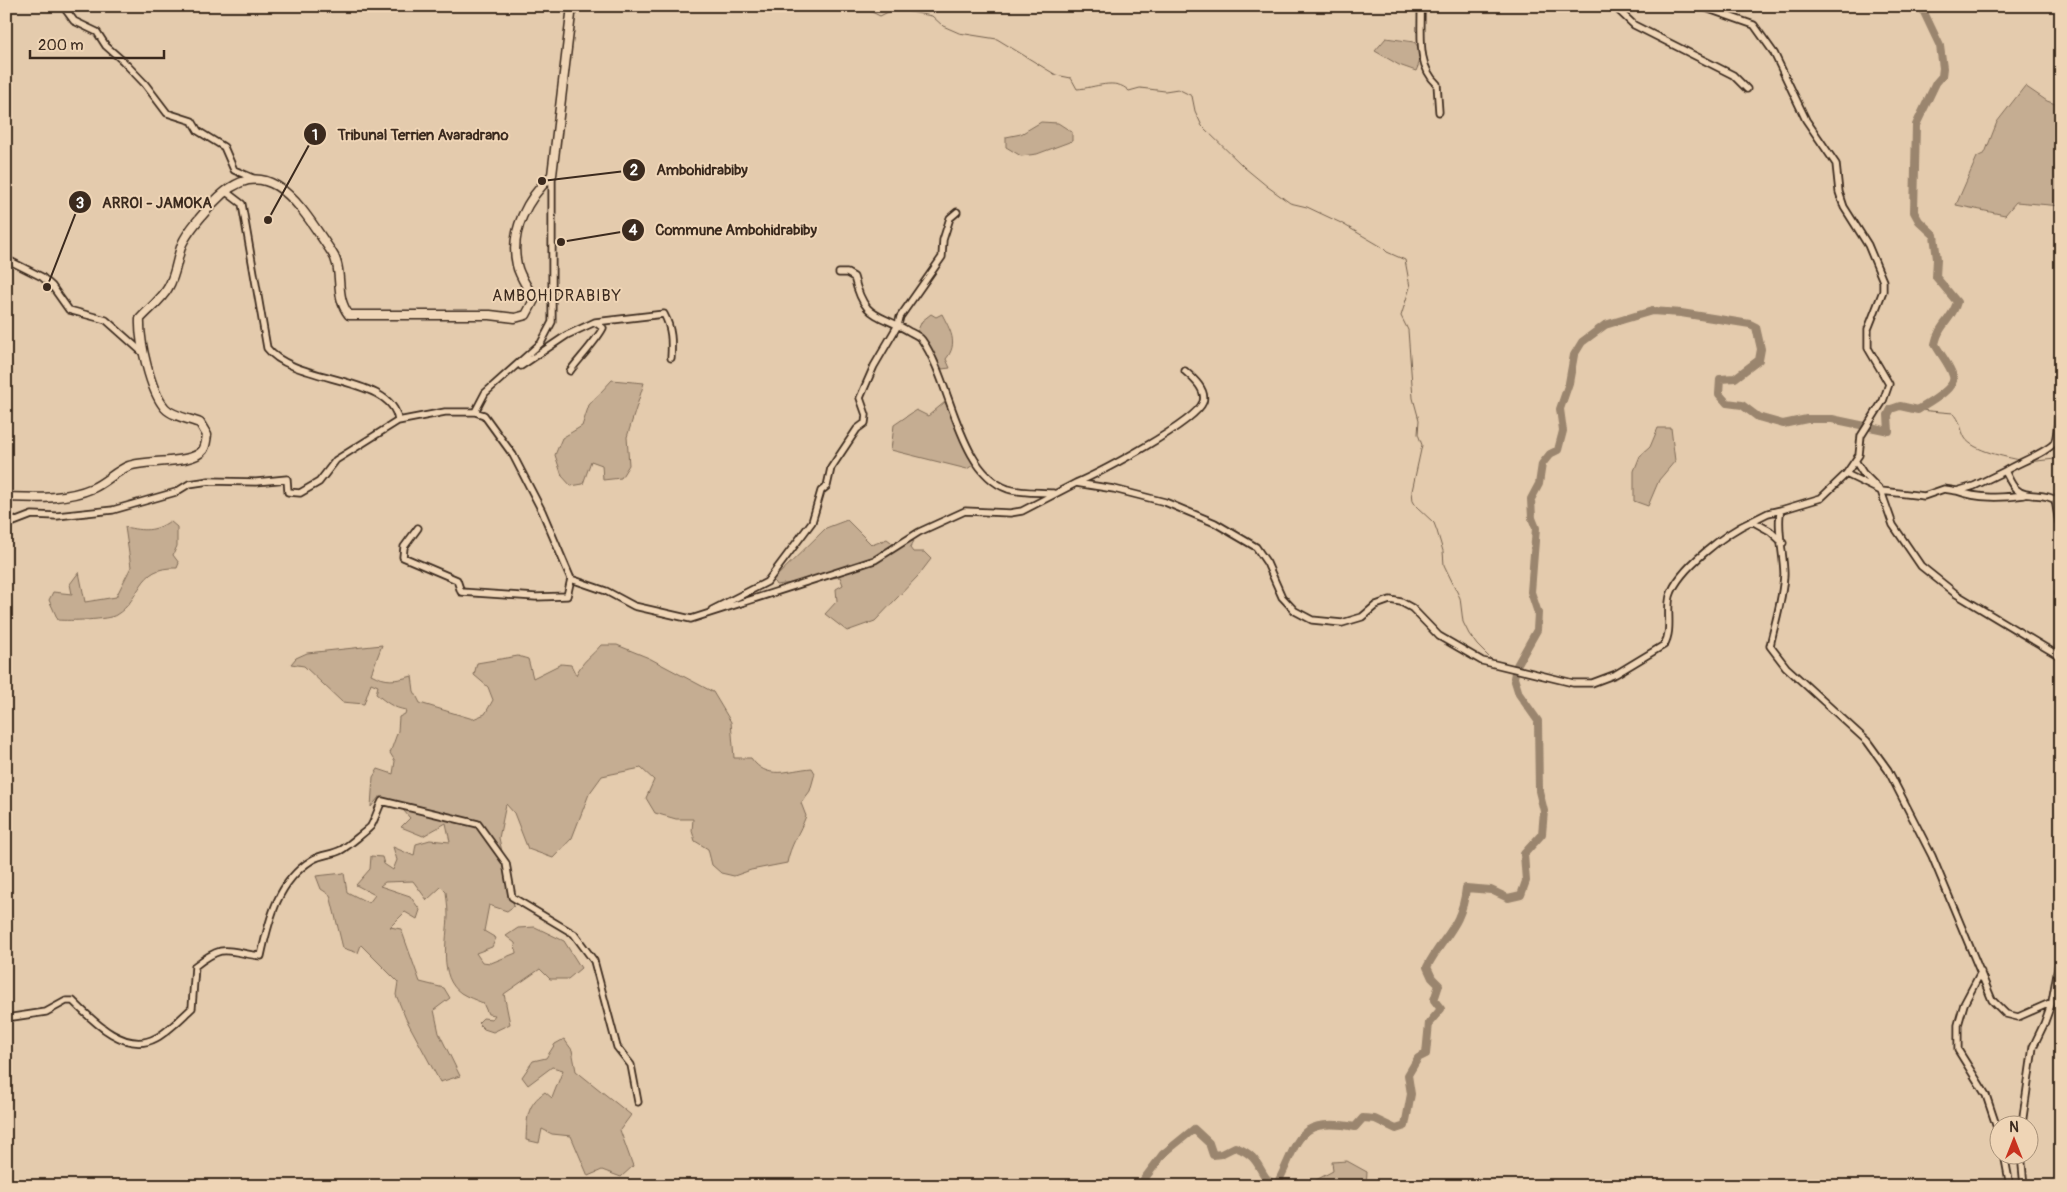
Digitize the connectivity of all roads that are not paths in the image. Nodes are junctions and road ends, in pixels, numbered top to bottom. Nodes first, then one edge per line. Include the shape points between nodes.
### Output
1 (63, 6) edge
2 (572, 6) edge
3 (1421, 6) edge
4 (1614, 6) edge
5 (1700, 6) edge
6 (1747, 89) dead end
7 (1439, 112) dead end
8 (552, 175) junction
9 (257, 180) junction
10 (225, 191) junction
11 (957, 212) dead end
12 (6, 259) edge
13 (839, 273) dead end
14 (595, 322) junction
15 (898, 325) junction
16 (143, 352) junction
17 (671, 358) dead end
18 (514, 368) junction
19 (1185, 371) dead end
20 (570, 372) dead end
21 (2061, 402) edge
22 (475, 412) junction
23 (398, 421) junction
24 (1856, 462) junction
25 (2005, 471) junction
26 (1846, 474) junction
27 (1076, 483) junction
28 (1881, 491) junction
29 (1957, 491) junction
30 (1053, 493) junction
31 (2028, 494) junction
32 (6, 497) edge
33 (1781, 510) junction
34 (6, 515) edge
35 (14, 520) junction
36 (1752, 521) junction
37 (6, 524) edge
38 (418, 528) dead end
39 (2061, 534) edge
40 (1783, 543) junction
41 (2061, 578) edge
42 (572, 579) junction
43 (2061, 599) edge
44 (701, 615) junction
45 (2061, 657) edge
46 (2061, 950) edge
47 (1981, 972) junction
48 (2052, 1002) junction
49 (6, 1018) edge
50 (638, 1102) dead end
51 (1992, 1114) edge
52 (2023, 1114) edge
53 (2006, 1164) edge
54 (2023, 1164) edge
55 (2010, 1186) edge
56 (2024, 1186) edge

1 - 9 street via 74,21 96,32 139,77 167,113 192,121 198,131 224,147 234,170
2 - 8 main road
3 - 7 street via 1422,56 1431,79 1437,84
4 - 6 street via 1634,25 1733,75
5 - 24 street via 1754,25 1774,53 1806,120 1836,164 1844,207 1868,246 1884,281 1868,329 1868,348 1889,384 1862,436
8 - 9 main road via 524,213 515,232 517,266 534,300 526,315 515,318 490,315 349,315 342,306 334,256 293,197 270,183
8 - 18 street via 552,322 541,342
9 - 10 main road via 242,181
10 - 16 main road via 202,214 182,244 168,288 140,319
10 - 23 street via 242,204 267,348 271,354 320,376 377,393 394,408
11 - 15 street via 950,218 942,257 908,303
12 - 16 street via 42,277 69,310 106,320
13 - 15 street via 854,277 857,290 870,313
14 - 17 street via 664,314 670,325
14 - 18 street via 567,335 519,368
14 - 20 street via 603,328
15 - 30 street via 921,338 928,350 958,425 981,471 1008,489
15 - 44 street via 860,398 866,415 865,423 835,462 827,486 821,491 812,522 800,541 768,582
16 - 32 main road via 164,406 200,423 207,435 204,450 182,460 130,465 93,488 60,497 35,500
18 - 22 street via 485,393
19 - 27 street via 1202,389 1204,401 1199,409 1153,442
21 - 25 street via 2056,440 2052,447
22 - 23 street via 445,412
22 - 42 street via 484,415 513,455
23 - 35 street via 336,460 320,482 300,493 288,492 287,479 208,481 189,484 176,492 112,510 57,516 32,515
24 - 26 street
24 - 28 street via 1862,474
25 - 29 street
25 - 31 street via 2014,488
26 - 28 street
26 - 33 street via 1821,498
27 - 30 street
27 - 36 street via 1165,502 1240,537 1262,555 1282,597 1295,611 1312,620 1342,623 1362,617 1376,605 1390,600 1401,602 1412,608 1439,636 1482,661 1573,683 1592,683 1616,674 1664,645 1668,638 1670,596 1681,576 1729,533
28 - 29 street via 1924,496 1944,489
28 - 45 street via 1893,525 1921,566 1956,594
29 - 31 street via 1971,496 2002,498
30 - 44 street via 1022,511 965,511 919,532 875,560
31 - 39 street via 2055,500
33 - 36 street
33 - 40 street via 1778,519
34 - 35 street
35 - 37 street
36 - 40 street
38 - 42 street via 404,547 403,557 457,580 461,592 567,596
40 - 47 street via 1782,591 1770,646 1786,667 1867,741 1888,770 1932,856
41 - 43 street
42 - 44 street via 606,591 634,606 691,620
46 - 48 street
47 - 48 street via 1992,1000 2006,1014 2018,1017
47 - 51 street via 1960,1018 1958,1050 1986,1095
48 - 52 street via 2033,1047
49 - 50 street via 46,1012 72,1001 116,1037 135,1041 156,1039 192,1008 195,966 224,950 241,950 261,956 268,922 282,890 312,860 342,850 370,828 382,801 478,824 506,863 512,897 574,934 594,961 617,1047 630,1065
53 - 55 street
54 - 56 street

